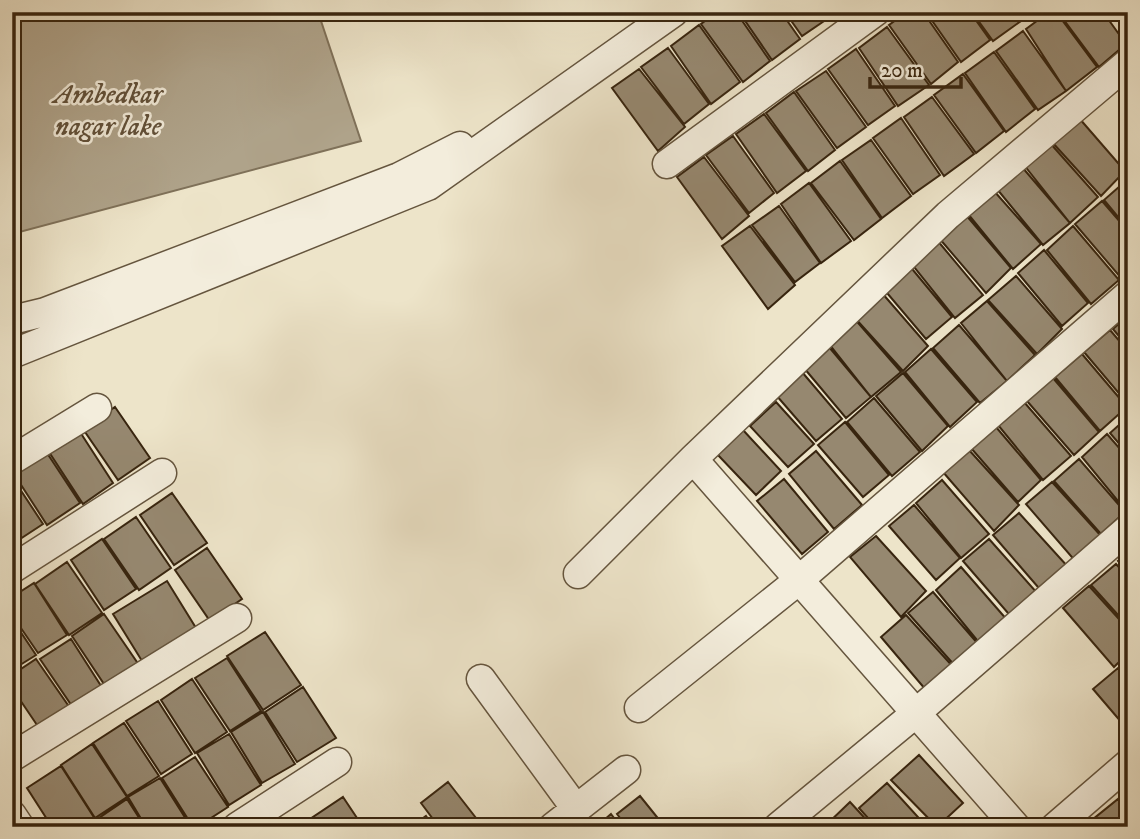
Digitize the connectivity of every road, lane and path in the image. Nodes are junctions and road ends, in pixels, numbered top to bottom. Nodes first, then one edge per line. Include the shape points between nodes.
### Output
1 (674, 12) edge
2 (875, 12) edge
3 (1128, 63) edge
4 (532, 112) junction
5 (667, 164) dead end
6 (1128, 296) edge
7 (12, 320) edge
8 (12, 354) edge
9 (97, 408) dead end
10 (693, 459) junction
11 (12, 460) edge
12 (162, 473) dead end
13 (1128, 529) edge
14 (12, 569) edge
15 (578, 574) dead end
16 (799, 580) junction
17 (237, 618) dead end
18 (481, 680) dead end
19 (639, 708) dead end
20 (916, 713) junction
21 (12, 757) edge
22 (337, 762) dead end
23 (1128, 764) edge
24 (626, 770) dead end
25 (576, 808) junction
26 (12, 815) edge
27 (20, 827) edge
28 (237, 827) edge
29 (553, 827) edge
30 (778, 827) edge
31 (1016, 827) edge
32 (1055, 827) edge

1 - 4 street
2 - 5 street
3 - 10 street via 948,215
4 - 7 street via 399,177 45,312
4 - 8 street via 428,186
6 - 16 street
9 - 11 street
10 - 15 street
10 - 16 street
12 - 14 street
13 - 20 street
16 - 19 street
16 - 20 street
17 - 21 street
18 - 25 street
20 - 30 street
20 - 31 street
22 - 28 street
23 - 32 street
24 - 25 street
25 - 29 street
26 - 27 street

